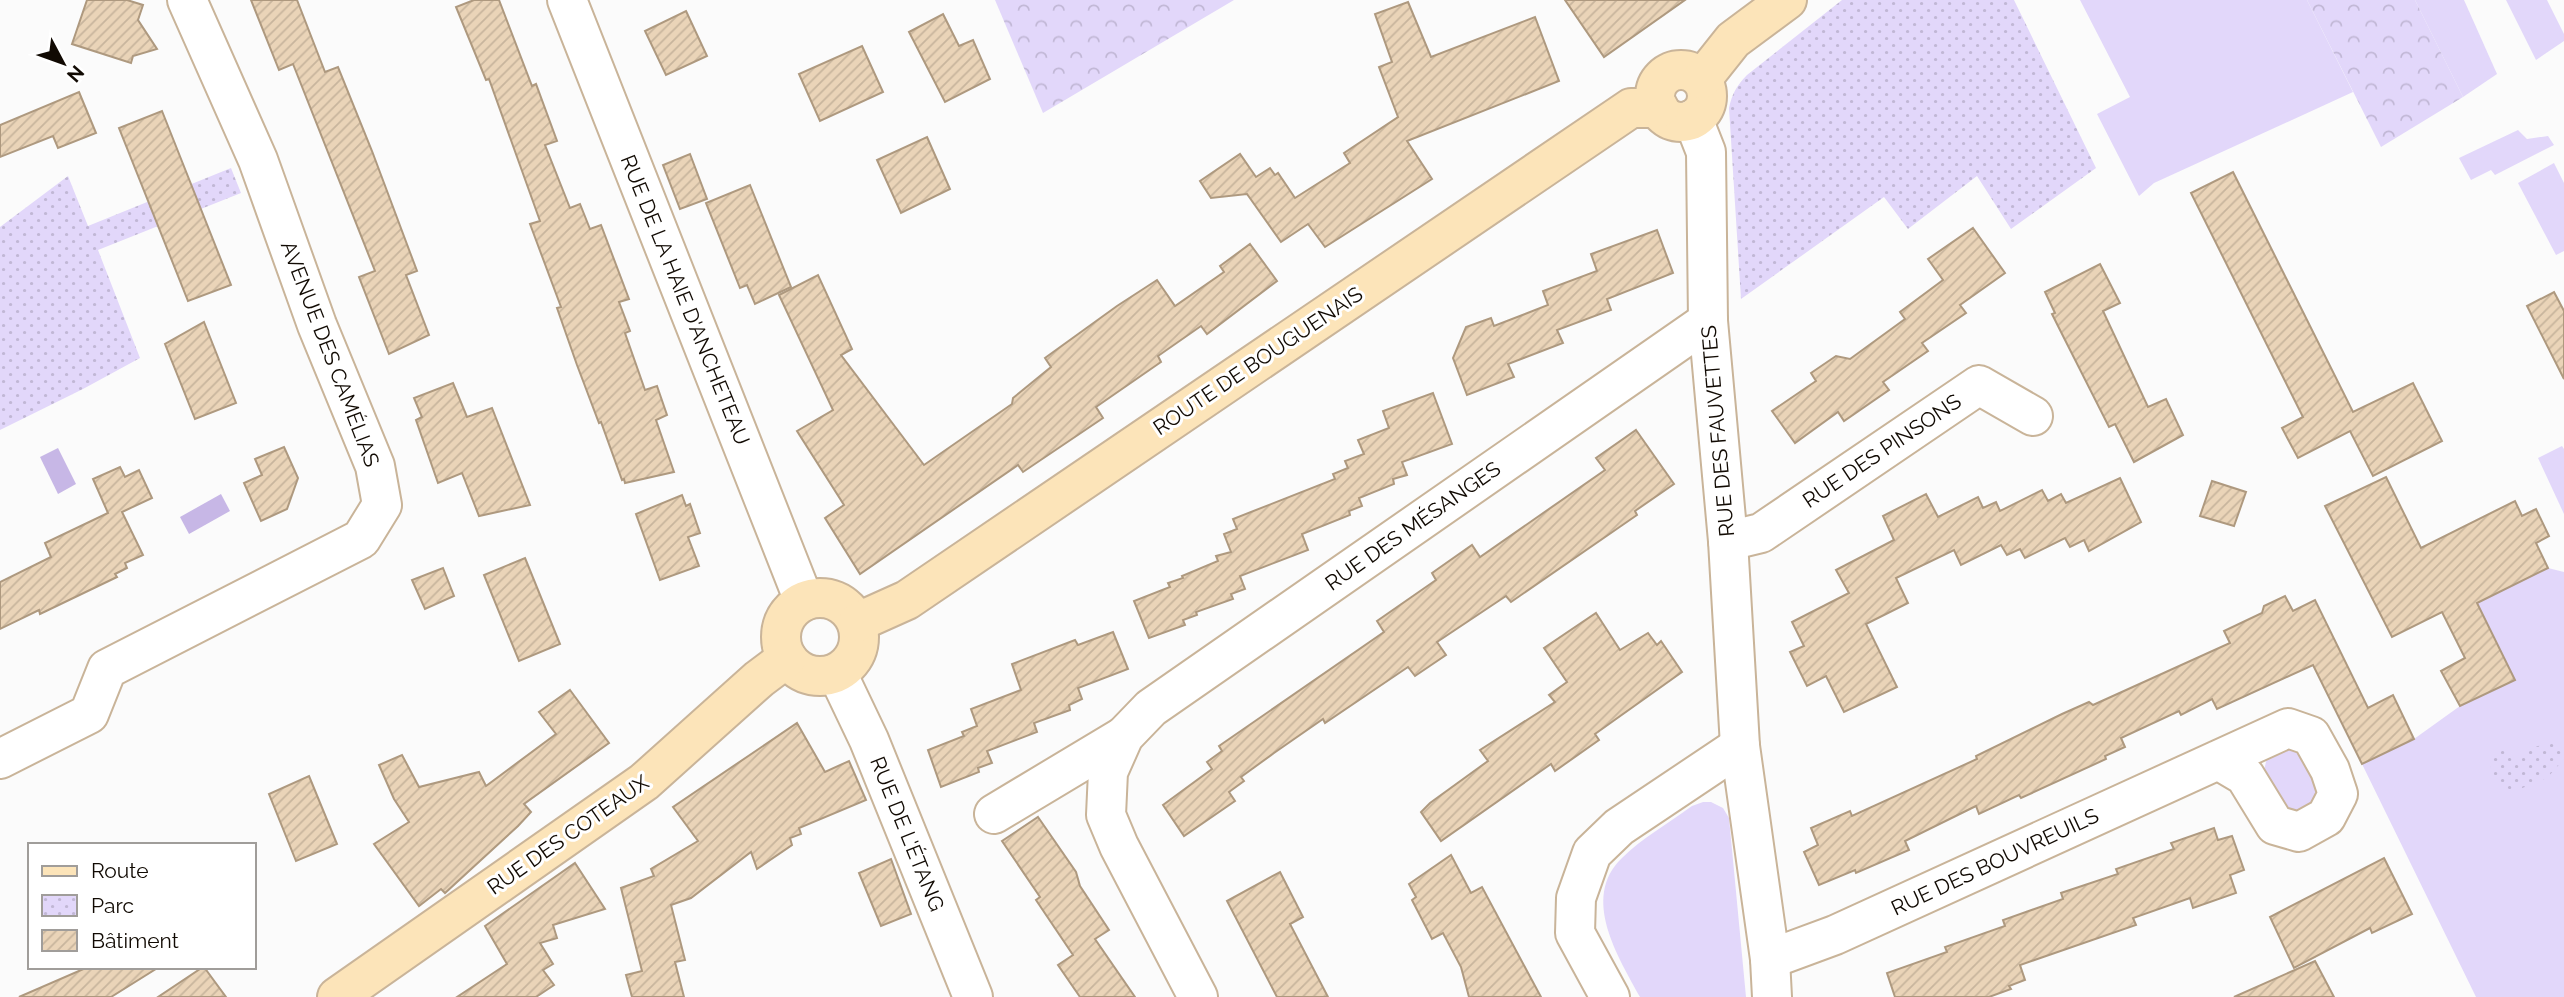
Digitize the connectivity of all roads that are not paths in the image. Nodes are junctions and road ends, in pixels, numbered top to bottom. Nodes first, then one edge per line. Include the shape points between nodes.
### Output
1 (187, 0) edge
2 (567, 0) edge
3 (1787, 0) edge
4 (1676, 113) junction
5 (1708, 321) junction
6 (2033, 416) dead end
7 (1728, 541) junction
8 (804, 601) junction
9 (858, 622) junction
10 (787, 658) junction
11 (837, 673) junction
12 (1124, 736) junction
13 (1740, 746) junction
14 (0, 759) edge
15 (2218, 760) dead end
16 (994, 814) dead end
17 (1770, 959) junction
18 (337, 997) edge
19 (973, 997) edge
20 (1198, 997) edge
21 (1609, 997) edge
22 (1772, 997) edge

1 - 14 street, AVENUE DES CAMÉLIAS via 258,160 317,326 375,466 382,505 361,540 107,669 89,714
2 - 8 street, RUE DE LA HAIE D'ANCHETEAU
3 - 4 street via 1733,40 1702,79 1679,70 1663,76 1656,91
4 - 5 street, RUE DES FAUVETTES via 1706,152
4 - 9 street, ROUTE DE BOUGUENAIS via 1631,108 907,600
5 - 7 street, RUE DES FAUVETTES
5 - 12 street, RUE DES MÉSANGES via 1152,708
6 - 7 street, RUE DES PINSONS via 1979,385 1761,533
7 - 13 street, RUE DES FAUVETTES
8 - 9 street via 831,598
8 - 10 street via 783,622 780,636
9 - 11 street via 856,652
10 - 11 street via 807,674
10 - 18 street, RUE DES COTEAUX via 644,782
11 - 19 street, RUE DE L'ÉTANG via 869,740
12 - 16 street, RUE DES MÉSANGES
12 - 20 street, RUE DES MÉSANGES via 1108,772 1106,815
13 - 17 street, RUE DES FAUVETTES
13 - 21 street via 1619,827 1592,853 1576,898 1575,933
15 - 17 street, RUE DES BOUVREUILS via 1835,935
17 - 22 street, RUE DES FAUVETTES

